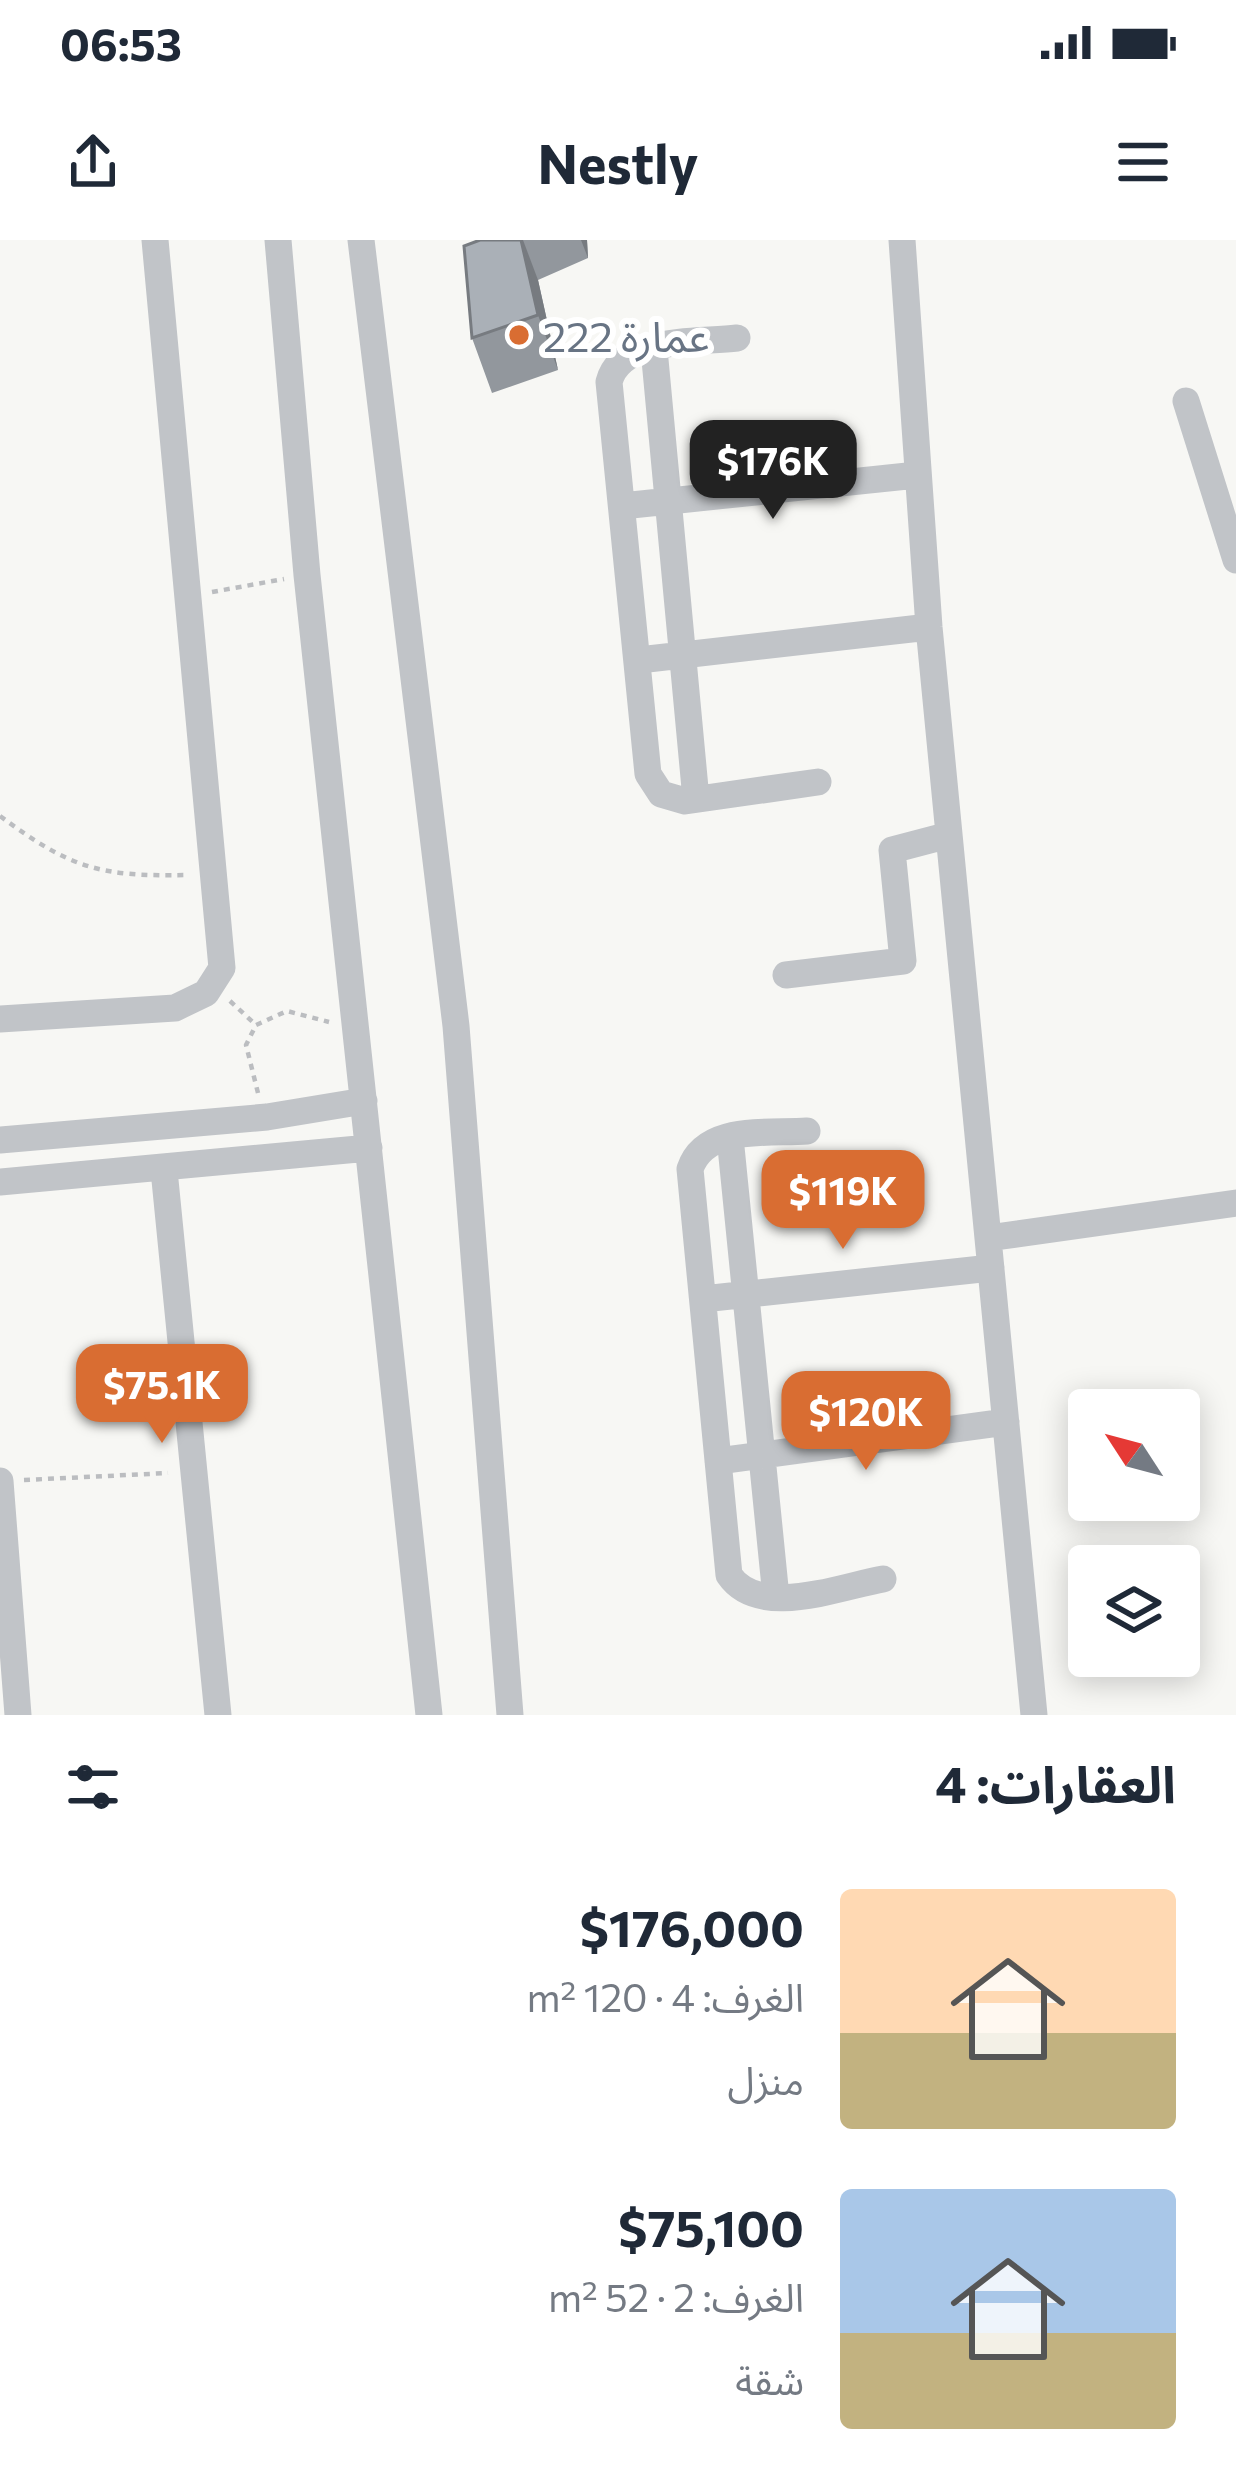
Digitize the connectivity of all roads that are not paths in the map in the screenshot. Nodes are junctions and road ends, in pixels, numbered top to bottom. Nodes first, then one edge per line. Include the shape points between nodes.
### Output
1 (155, 240) edge
2 (278, 240) edge
3 (361, 240) edge
4 (902, 240) edge
5 (736, 338) dead end
6 (654, 349) junction
7 (1186, 401) dead end
8 (917, 475) junction
9 (1224, 479) edge
10 (668, 502) junction
11 (622, 506) junction
12 (1236, 560) edge
13 (928, 627) junction
14 (683, 655) junction
15 (639, 660) junction
16 (818, 782) dead end
17 (697, 799) junction
18 (949, 836) junction
19 (786, 975) dead end
20 (0, 1018) edge
21 (364, 1101) junction
22 (807, 1130) dead end
23 (730, 1137) junction
24 (0, 1140) edge
25 (369, 1148) junction
26 (164, 1170) junction
27 (0, 1182) edge
28 (1236, 1203) edge
29 (988, 1238) junction
30 (991, 1268) junction
31 (746, 1294) junction
32 (703, 1299) junction
33 (1006, 1422) junction
34 (762, 1455) junction
35 (718, 1461) junction
36 (11, 1481) edge
37 (883, 1579) dead end
38 (776, 1597) junction
39 (18, 1715) edge
40 (218, 1715) edge
41 (429, 1715) edge
42 (510, 1715) edge
43 (1034, 1715) edge

1 - 20 street via 222,968 213,985 175,1008
2 - 21 street
3 - 42 street via 456,1026
4 - 8 street
5 - 6 street
6 - 10 street
6 - 11 street via 627,354 609,382
7 - 9 street
8 - 10 street
8 - 13 street
9 - 12 street
10 - 11 street
10 - 14 street
11 - 15 street
13 - 14 street
13 - 18 street
14 - 15 street
14 - 17 street
15 - 17 street via 648,774 661,794
16 - 17 street
18 - 19 street via 892,850 904,961
18 - 29 street
21 - 24 street
21 - 25 street
22 - 23 street
23 - 31 street
23 - 32 street via 704,1145 690,1169
25 - 26 street
25 - 41 street
26 - 27 street
26 - 40 street
28 - 29 street
29 - 30 street
30 - 31 street
30 - 33 street
31 - 32 street
31 - 34 street
32 - 35 street
33 - 34 street
33 - 43 street
34 - 35 street
34 - 38 street
35 - 38 street via 729,1575 746,1593
36 - 39 street
37 - 38 street

